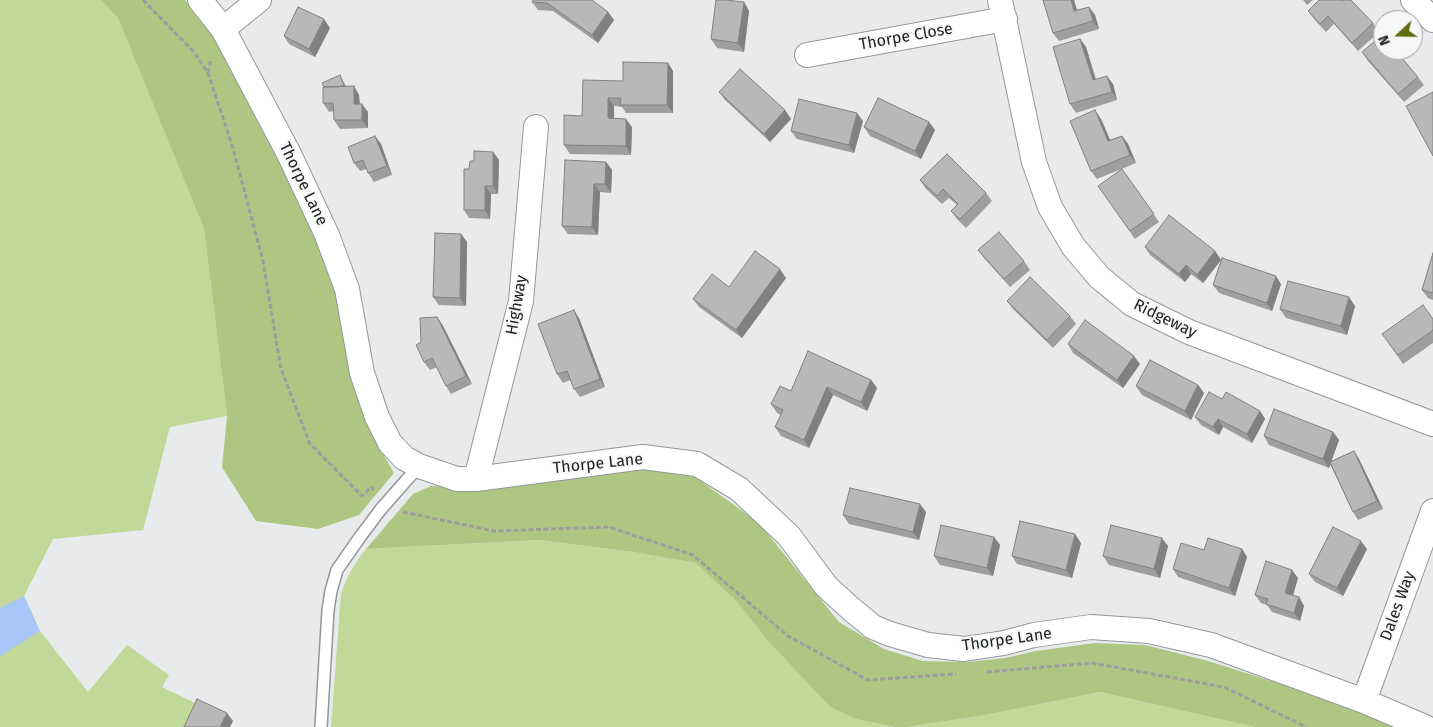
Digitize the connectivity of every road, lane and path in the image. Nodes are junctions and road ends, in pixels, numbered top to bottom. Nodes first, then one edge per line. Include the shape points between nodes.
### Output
1 (143, 0) edge
2 (200, 0) edge
3 (259, 0) edge
4 (1413, 0) edge
5 (1003, 10) edge
6 (1433, 20) edge
7 (223, 29) junction
8 (807, 55) dead end
9 (536, 127) dead end
10 (1433, 424) edge
11 (419, 466) junction
12 (476, 479) junction
13 (387, 502) junction
14 (1433, 511) edge
15 (983, 673) dead end
16 (964, 674) dead end
17 (1364, 701) junction
18 (321, 727) edge
19 (1306, 727) edge
20 (1425, 727) edge

1 - 13 path via 194,52 208,73 233,148 263,261 281,369 310,444 362,496 371,487
2 - 7 street, Thorpe Lane
3 - 7 street
4 - 6 street
5 - 8 street, Thorpe Close
5 - 10 street, Ridgeway via 1034,162 1050,207 1072,246 1099,277 1132,304 1189,332
7 - 11 street, Thorpe Lane via 328,234 347,289 362,373 377,417 390,444 404,458
9 - 12 street, Highway via 521,301
11 - 12 street, Thorpe Lane via 457,479
11 - 13 lane
12 - 17 street, Thorpe Lane via 643,457 697,464 739,489 789,536 826,586 873,626 890,634 964,649 1091,627 1149,630 1210,645
13 - 16 path via 400,511 494,532 609,527 693,555 788,636 868,680
13 - 18 lane via 337,570 328,610
14 - 17 street, Dales Way
15 - 19 path via 1092,663 1224,687
17 - 20 street, Thorpe Lane

